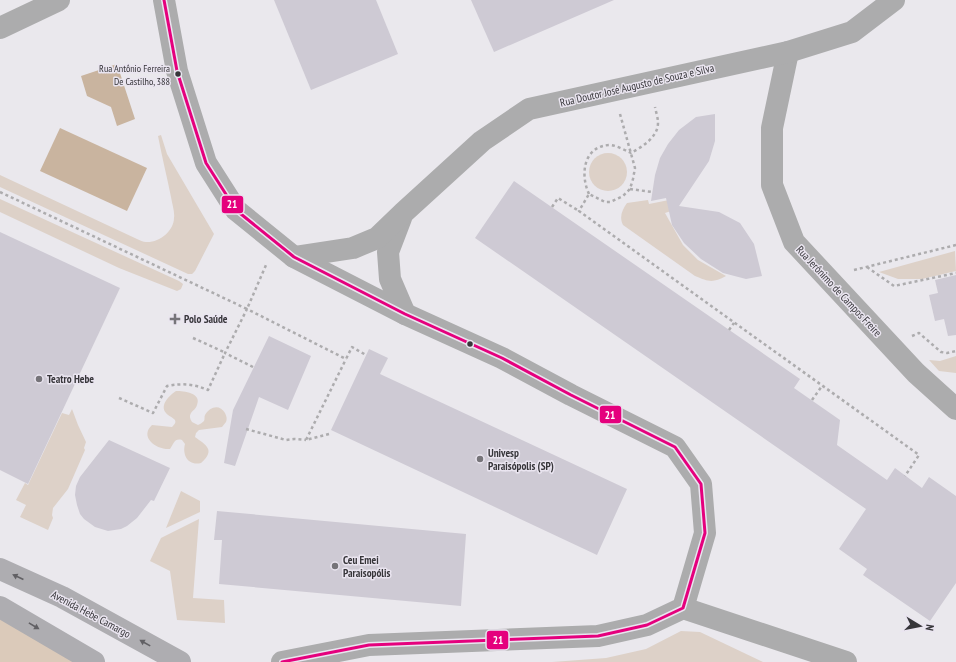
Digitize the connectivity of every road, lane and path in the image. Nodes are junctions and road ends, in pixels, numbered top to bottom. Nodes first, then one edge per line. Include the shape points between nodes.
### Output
1 (59, 0) edge
2 (164, 0) edge
3 (894, 0) edge
4 (0, 28) edge
5 (788, 52) junction
6 (650, 83) junction
7 (614, 90) junction
8 (631, 153) junction
9 (630, 189) junction
10 (0, 192) edge
11 (652, 192) dead end
12 (589, 194) junction
13 (552, 207) dead end
14 (579, 211) junction
15 (402, 213) junction
16 (276, 242) junction
17 (956, 245) edge
18 (294, 257) junction
19 (867, 267) junction
20 (956, 273) edge
21 (826, 277) junction
22 (246, 309) junction
23 (404, 314) junction
24 (734, 323) junction
25 (729, 330) dead end
26 (193, 338) dead end
27 (225, 353) junction
28 (366, 355) dead end
29 (346, 358) junction
30 (253, 367) dead end
31 (822, 386) junction
32 (119, 398) dead end
33 (812, 400) dead end
34 (956, 409) edge
35 (246, 429) dead end
36 (329, 434) dead end
37 (306, 440) junction
38 (905, 476) dead end
39 (0, 569) edge
40 (0, 607) edge
41 (683, 608) junction
42 (369, 645) junction
43 (94, 662) edge
44 (180, 662) edge
45 (282, 662) edge
46 (332, 662) edge
47 (846, 662) edge

1 - 4 street
2 - 16 street via 177,71 206,164 236,210
3 - 5 street, Rua Doutor José Augusto de Souza e Silva via 852,32
5 - 6 street, Rua Doutor José Augusto de Souza e Silva
5 - 21 street, Rua Jerônimo de Campos Freire via 772,128 772,185 794,242
6 - 7 street, Rua Doutor José Augusto de Souza e Silva
6 - 8 path via 657,128 647,143
7 - 8 path
7 - 15 street, Rua Doutor José Augusto de Souza e Silva via 529,109 482,141
8 - 9 path via 635,168
8 - 12 path via 612,145 597,149 589,155 584,173 585,186
9 - 11 path
9 - 12 path via 623,196 610,202
10 - 22 path
12 - 14 path
13 - 14 path via 558,198
14 - 24 path
15 - 18 street, Rua Doutor José Augusto de Souza e Silva via 377,238 353,248
15 - 23 street, Rua Doutor José Augusto de Souza e Silva via 388,252 390,279
16 - 18 street
16 - 22 path
17 - 19 path
18 - 23 street
19 - 20 path via 894,286
19 - 21 path
21 - 34 street, Rua Jerônimo de Campos Freire via 916,373
22 - 27 path
22 - 29 path
23 - 41 street via 502,358 675,447 701,484 705,533
24 - 25 path
24 - 31 path
26 - 27 path
27 - 30 path
27 - 32 path via 208,390 191,384 167,386 153,413
28 - 29 path via 352,347
29 - 37 path
31 - 33 path
31 - 38 path via 919,455
35 - 37 path via 286,440
36 - 37 path
44 -> 39 main road, Avenida Hebe Camargo via 62,597
40 -> 43 main road
41 - 42 street via 647,625 598,636
41 - 47 street
42 - 45 street
42 - 46 street

